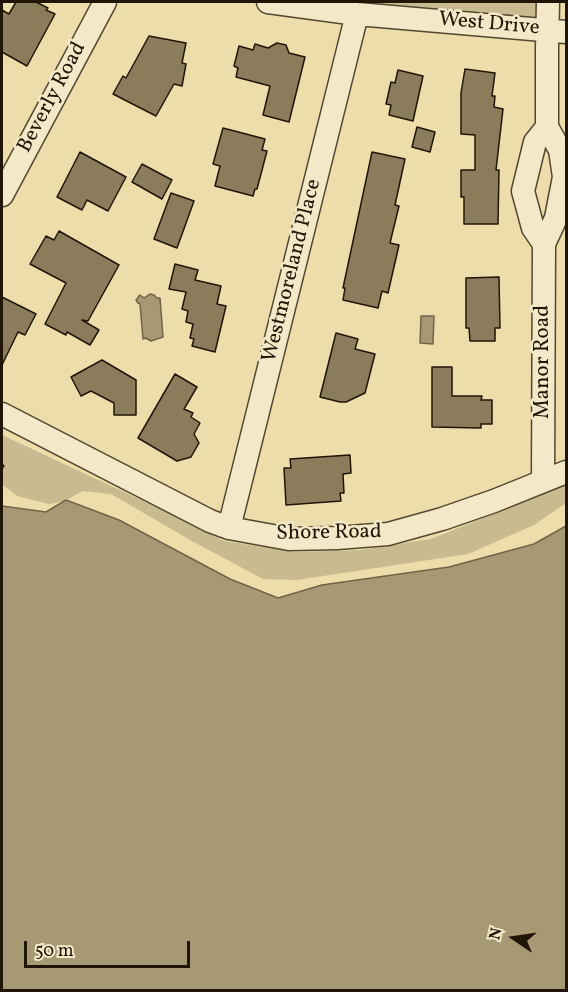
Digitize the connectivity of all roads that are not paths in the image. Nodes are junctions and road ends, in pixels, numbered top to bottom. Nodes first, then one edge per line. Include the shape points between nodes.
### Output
1 (105, 2) edge
2 (268, 2) edge
3 (548, 2) edge
4 (357, 14) junction
5 (557, 31) edge
6 (547, 127) junction
7 (2, 195) edge
8 (544, 244) junction
9 (2, 414) edge
10 (567, 472) edge
11 (543, 481) junction
12 (229, 528) junction

1 - 7 street, Beverly Road
2 - 4 street, West Drive
3 - 5 street, Manor Road
4 - 5 street, West Drive
4 - 12 street, Westmoreland Place
5 - 6 street, Manor Road
6 - 8 street, Manor Road via 560,150 564,177 556,218
6 - 8 street, Manor Road via 535,142 523,191 533,228
8 - 11 street, Manor Road
9 - 12 street, Shore Road
10 - 11 street, Shore Road
11 - 12 street, Shore Road via 442,519 388,534 289,539

